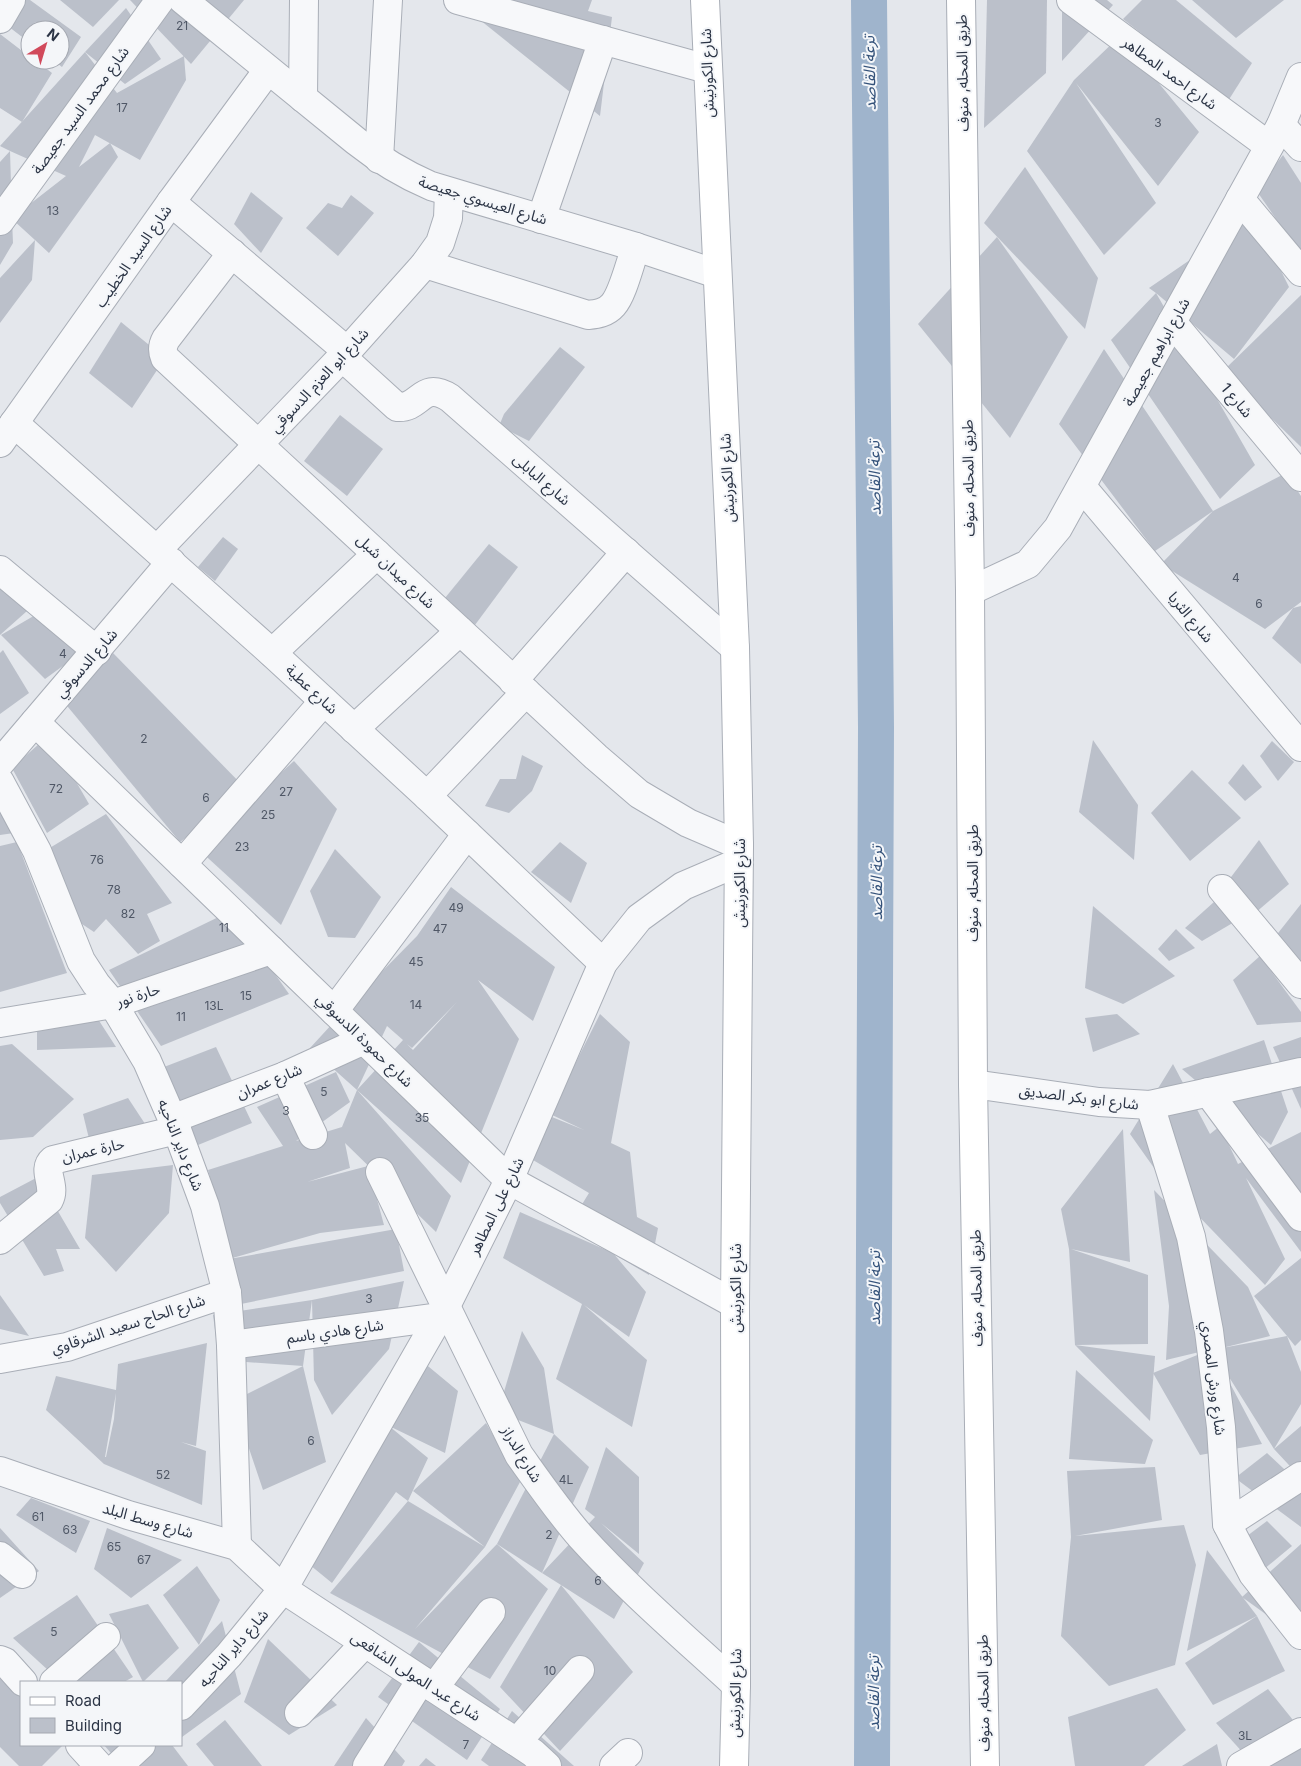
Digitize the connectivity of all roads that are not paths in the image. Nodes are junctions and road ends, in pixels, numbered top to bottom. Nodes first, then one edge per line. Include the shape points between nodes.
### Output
1 (11, 0) edge
2 (160, 0) edge
3 (183, 0) edge
4 (219, 0) edge
5 (304, 0) edge
6 (388, 0) edge
7 (458, 0) edge
8 (705, 0) edge
9 (961, 0) edge
10 (1072, 0) edge
11 (0, 19) edge
12 (217, 27) junction
13 (603, 40) junction
14 (707, 69) junction
15 (268, 70) junction
16 (1301, 76) edge
17 (303, 98) junction
18 (1275, 135) junction
19 (1301, 147) edge
20 (379, 159) junction
21 (449, 192) junction
22 (1240, 199) junction
23 (171, 202) junction
24 (541, 219) junction
25 (0, 221) edge
26 (636, 247) junction
27 (232, 253) junction
28 (424, 264) junction
29 (1301, 272) edge
30 (717, 274) junction
31 (1172, 322) junction
32 (344, 354) junction
33 (7, 433) edge
34 (259, 444) junction
35 (1301, 477) edge
36 (1082, 487) junction
37 (626, 552) junction
38 (377, 554) junction
39 (164, 556) junction
40 (0, 570) edge
41 (970, 591) junction
42 (460, 631) junction
43 (735, 648) junction
44 (97, 651) junction
45 (272, 653) junction
46 (520, 687) junction
47 (324, 701) junction
48 (35, 722) junction
49 (354, 729) junction
50 (1301, 747) edge
51 (0, 763) edge
52 (2, 788) edge
53 (427, 796) junction
54 (467, 834) junction
55 (739, 853) junction
56 (182, 864) junction
57 (1222, 889) dead end
58 (271, 950) junction
59 (603, 962) junction
60 (1301, 984) edge
61 (114, 1004) junction
62 (334, 1011) junction
63 (0, 1023) edge
64 (364, 1040) junction
65 (1301, 1072) edge
66 (285, 1076) junction
67 (973, 1084) junction
68 (1208, 1092) junction
69 (1150, 1105) junction
70 (175, 1125) junction
71 (313, 1135) dead end
72 (380, 1172) dead end
73 (509, 1180) junction
74 (1301, 1217) edge
75 (0, 1240) edge
76 (227, 1293) junction
77 (735, 1304) junction
78 (442, 1312) junction
79 (231, 1345) junction
80 (0, 1359) edge
81 (0, 1471) edge
82 (1301, 1476) edge
83 (1227, 1524) junction
84 (237, 1546) junction
85 (0, 1556) edge
86 (22, 1574) dead end
87 (283, 1589) junction
88 (491, 1612) dead end
89 (1296, 1621) edge
90 (106, 1637) dead end
91 (365, 1643) junction
92 (0, 1660) edge
93 (580, 1670) dead end
94 (22, 1681) edge
95 (55, 1681) edge
96 (428, 1684) junction
97 (736, 1685) junction
98 (182, 1705) edge
99 (299, 1713) dead end
100 (1301, 1732) edge
101 (81, 1746) edge
102 (140, 1746) edge
103 (530, 1757) edge
104 (99, 1766) edge
105 (118, 1766) edge
106 (367, 1766) edge
107 (734, 1766) edge
108 (985, 1766) edge
109 (1241, 1766) edge

1 - 11 street
2 - 25 street, شارع محمد السيد جعيصة
3 - 12 street, شارع العيسوي جعيصة
4 - 12 street
5 - 17 street
6 - 20 street
7 - 13 street
8 - 14 main road, شارع الكورنيش
9 - 41 main road, طريق المحله, منوف
10 - 18 street, شارع احمد المطاهر
12 - 15 street, شارع العيسوي جعيصة
13 - 14 street
13 - 24 street
14 - 30 main road, شارع الكورنيش
15 - 17 street, شارع العيسوي جعيصة
15 - 23 street, شارع السيد الخطيب
16 - 18 street, شارع ابراهيم جعيصة
17 - 20 street, شارع العيسوي جعيصة
18 - 19 street, شارع احمد المطاهر
18 - 22 street, شارع ابراهيم جعيصة
20 - 21 street, شارع العيسوي جعيصة via 404,174
21 - 24 street, شارع العيسوي جعيصة
21 - 28 street, شارع ابو العزم الدسوقي via 448,218 440,243
22 - 29 street
22 - 31 street, شارع ابراهيم جعيصة
23 - 27 street
23 - 33 street, شارع السيد الخطيب
24 - 26 street, شارع العيسوي جعيصة
26 - 28 street via 613,306 602,313 588,315
26 - 30 street, شارع العيسوي جعيصة
27 - 32 street
27 - 34 street, شارع ميدان شبل via 166,339 162,352
28 - 32 street, شارع ابو العزم الدسوقي
30 - 43 main road, شارع الكورنيش
31 - 35 street, شارع 1
31 - 36 street, شارع ابراهيم جعيصة
32 - 34 street, شارع ابو العزم الدسوقي
32 - 37 street, شارع البابلى via 398,408 409,406 431,392 450,398
33 - 39 street, شارع عطية
34 - 38 street, شارع ميدان شبل
34 - 39 street, شارع ابو العزم الدسوقي
36 - 41 street, شارع ابراهيم جعيصة via 1058,528 1028,564
36 - 50 street, شارع الثريا
37 - 43 street, شارع البابلى
37 - 46 street
38 - 42 street, شارع ميدان شبل
38 - 45 street
39 - 44 street, شارع الدسوقي
39 - 45 street, شارع عطية
40 - 44 street
41 - 67 main road, طريق المحله, منوف
42 - 46 street, شارع ميدان شبل
42 - 49 street
43 - 55 main road, شارع الكورنيش
44 - 48 street, شارع الدسوقي
45 - 47 street, شارع عطية
46 - 53 street
46 - 55 street, شارع ميدان شبل via 639,794
47 - 49 street, شارع عطية
47 - 56 street
48 - 51 street, شارع الدسوقي
48 - 56 street, شارع حمودة الدسوقي
49 - 53 street, شارع عطية
52 - 61 street, شارع داير الناحيه via 37,851 81,961
53 - 54 street, شارع عطية
54 - 59 street, شارع عطية
54 - 62 street
55 - 59 street, شارع على المطاهر via 682,886 639,918
55 - 77 main road, شارع الكورنيش
56 - 58 street, شارع حمودة الدسوقي
57 - 60 street
58 - 61 street, حارة نور
58 - 62 street, شارع حمودة الدسوقي
59 - 73 street, شارع على المطاهر
61 - 63 street, حارة نور
61 - 70 street, شارع داير الناحيه via 146,1061
62 - 64 street, شارع حمودة الدسوقي
64 - 66 street, شارع عمران
64 - 73 street, شارع حمودة الدسوقي
65 - 68 street, شارع ابو بكر الصديق
66 - 70 street, شارع عمران
66 - 71 street
67 - 69 street, شارع ابو بكر الصديق via 1098,1102
67 - 108 main road, طريق المحله, منوف
68 - 69 street, شارع ابو بكر الصديق
68 - 74 street
69 - 83 street, شارع ورش المصري via 1191,1237 1209,1332 1221,1427
70 - 75 street, حارة عمران via 50,1162 52,1193 49,1200
70 - 76 street, شارع داير الناحيه via 205,1206
72 - 78 street, شارع الدراز
73 - 77 street, شارع حمودة الدسوقي
73 - 78 street, شارع على المطاهر
76 - 79 street, شارع داير الناحيه
76 - 80 street, شارع الحاج سعيد الشرقاوي via 67,1347
77 - 97 main road, شارع الكورنيش
78 - 79 street, شارع هادي باسم
78 - 87 street, شارع على المطاهر
78 - 97 street, شارع الدراز via 519,1455 549,1497 581,1537
79 - 84 street, شارع داير الناحيه
81 - 84 street, شارع وسط البلد via 128,1515
82 - 83 street
83 - 89 street, شارع ورش المصري via 1253,1574
84 - 87 street, شارع وسط البلد
85 - 86 street
87 - 91 street, شارع عبد المولى الشافعى
87 - 98 street, شارع داير الناحيه via 229,1655
88 - 96 street
90 - 95 street
91 - 96 street, شارع عبد المولى الشافعى
91 - 99 street
92 - 94 street
93 - 103 street
96 - 103 street, شارع عبد المولى الشافعى
96 - 106 street
97 - 107 main road, شارع الكورنيش
100 - 109 street
101 - 104 street
102 - 105 street

